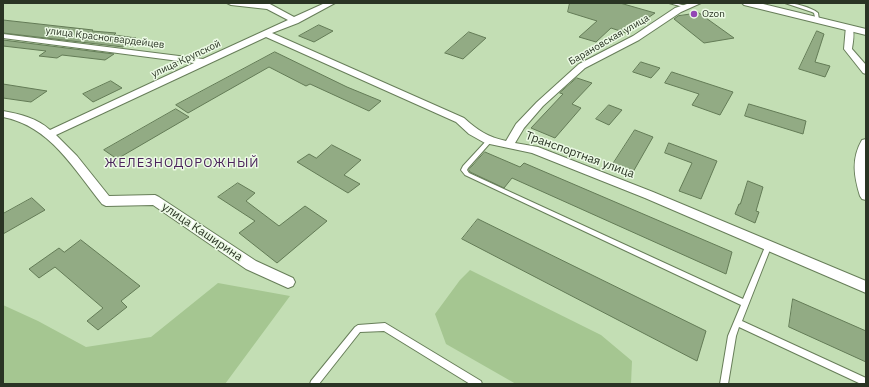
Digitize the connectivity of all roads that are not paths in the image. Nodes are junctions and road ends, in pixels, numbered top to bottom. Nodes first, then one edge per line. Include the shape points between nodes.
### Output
1 (231, 3) edge
2 (262, 3) edge
3 (331, 3) edge
4 (671, 3) edge
5 (697, 3) edge
6 (751, 3) edge
7 (787, 3) edge
8 (271, 7) junction
9 (687, 7) junction
10 (817, 20) junction
11 (295, 21) junction
12 (849, 28) junction
13 (866, 32) edge
14 (267, 34) junction
15 (3, 36) edge
16 (205, 62) junction
17 (866, 71) edge
18 (3, 114) edge
19 (50, 134) junction
20 (489, 140) junction
21 (866, 143) edge
22 (509, 144) junction
23 (866, 196) edge
24 (768, 247) junction
25 (288, 282) dead end
26 (866, 287) edge
27 (744, 303) junction
28 (737, 322) junction
29 (866, 382) edge
30 (314, 384) edge
31 (478, 384) edge
32 (724, 384) edge

1 - 8 street
2 - 8 street
3 - 11 street, улица Крупской
4 - 9 lane
5 - 9 street, Барановская улица
6 - 10 street
7 - 10 lane via 813,11
8 - 11 street
9 - 22 street, Барановская улица via 573,73 520,126
10 - 12 street
11 - 14 street, улица Крупской
12 - 13 street
12 - 17 street via 848,49
14 - 16 street, улица Крупской
14 - 20 street, Транспортная улица via 460,120 473,132
15 - 16 street, улица Красногвардейцев
16 - 19 street, улица Крупской
18 - 19 street, улица Каширина via 35,124
19 - 25 street, улица Каширина via 106,201 155,200 252,265
20 - 22 street, Транспортная улица
20 - 27 lane via 465,167 467,174
21 - 23 street via 858,172
22 - 24 street, Транспортная улица via 534,150 649,195
24 - 26 street, Транспортная улица
24 - 27 lane
27 - 28 lane
28 - 29 lane
28 - 32 lane via 732,336
30 - 31 lane via 358,328 385,327

